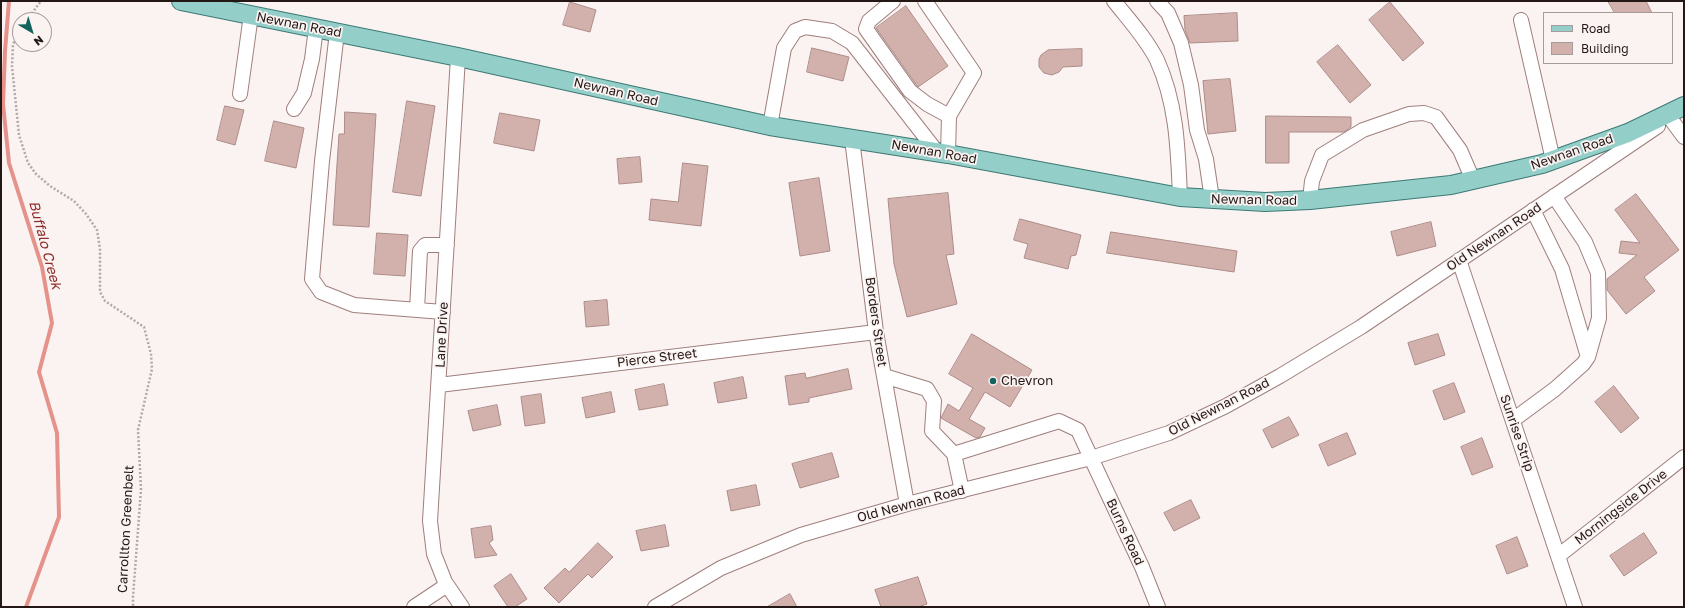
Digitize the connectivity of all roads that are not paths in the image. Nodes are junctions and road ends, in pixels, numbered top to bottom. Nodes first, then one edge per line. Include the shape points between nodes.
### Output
1 (181, 1) edge
2 (893, 1) edge
3 (925, 1) edge
4 (1157, 1) edge
5 (1118, 2) edge
6 (251, 15) junction
7 (1521, 20) dead end
8 (316, 28) junction
9 (337, 32) junction
10 (458, 57) junction
11 (240, 94) dead end
12 (1684, 107) edge
13 (294, 109) dead end
14 (949, 116) junction
15 (1668, 116) junction
16 (770, 126) junction
17 (1684, 137) edge
18 (852, 139) junction
19 (943, 153) junction
20 (1553, 160) junction
21 (1473, 180) junction
22 (1554, 196) junction
23 (1180, 197) junction
24 (1212, 199) junction
25 (1310, 200) junction
26 (1533, 210) junction
27 (447, 245) junction
28 (1459, 260) junction
29 (417, 310) junction
30 (443, 312) junction
31 (876, 332) junction
32 (1588, 357) junction
33 (884, 376) junction
34 (439, 385) junction
35 (1513, 420) junction
36 (954, 454) junction
37 (1684, 457) edge
38 (1091, 458) junction
39 (962, 491) junction
40 (907, 504) junction
41 (1557, 551) junction
42 (447, 585) junction
43 (414, 607) edge
44 (462, 607) edge
45 (655, 607) edge
46 (1158, 607) edge
47 (1576, 607) edge

1 - 6 main road, Newnan Road
2 - 14 street via 869,21 866,30 910,91
3 - 14 street via 974,73
4 - 24 street via 1168,13 1181,43
5 - 23 street via 1156,59 1166,82 1174,112
6 - 8 main road, Newnan Road
6 - 11 street
7 - 20 street
8 - 9 main road, Newnan Road
8 - 13 street via 304,93
9 - 10 main road, Newnan Road
9 - 29 street via 312,279 321,292 354,305
10 - 16 main road, Newnan Road
10 - 27 street, Lane Drive
12 - 15 main road, Newnan Road
14 - 19 street
15 - 17 street
15 - 20 main road, Newnan Road
15 - 22 street, Old Newnan Road
16 - 18 main road, Newnan Road
16 - 19 street via 784,48 795,32 805,27 832,31 852,43
18 - 19 main road, Newnan Road
18 - 31 street, Borders Street
19 - 23 main road, Newnan Road
20 - 21 main road, Newnan Road
21 - 25 main road, Newnan Road via 1451,185
21 - 25 street via 1460,150 1436,117 1424,113 1409,114 1363,130 1322,156 1312,181
22 - 26 street, Old Newnan Road
22 - 32 street via 1584,242 1598,273 1600,318
23 - 24 main road, Newnan Road
24 - 25 main road, Newnan Road via 1265,202
26 - 28 street, Old Newnan Road
26 - 32 street via 1562,269
27 - 29 street via 425,245 420,251
27 - 30 street, Lane Drive
28 - 35 street, Sunrise Strip
28 - 38 street, Old Newnan Road via 1361,327 1226,406 1169,433
29 - 30 street
30 - 34 street, Lane Drive
31 - 33 street, Borders Street
31 - 34 street, Pierce Street
32 - 35 street via 1555,389
33 - 36 street via 927,389 934,401 932,431
33 - 40 street, Borders Street
34 - 42 street, Lane Drive via 430,521 434,554
35 - 41 street, Sunrise Strip
36 - 38 street, Burns Road via 1059,421 1078,430
36 - 39 street
37 - 41 street, Morningside Drive via 1562,553
38 - 39 street, Old Newnan Road
38 - 46 street, Burns Road
39 - 40 street, Old Newnan Road
40 - 45 street, Old Newnan Road via 801,535 728,565
41 - 47 street, Sunrise Strip
42 - 43 street
42 - 44 street, Lane Drive

